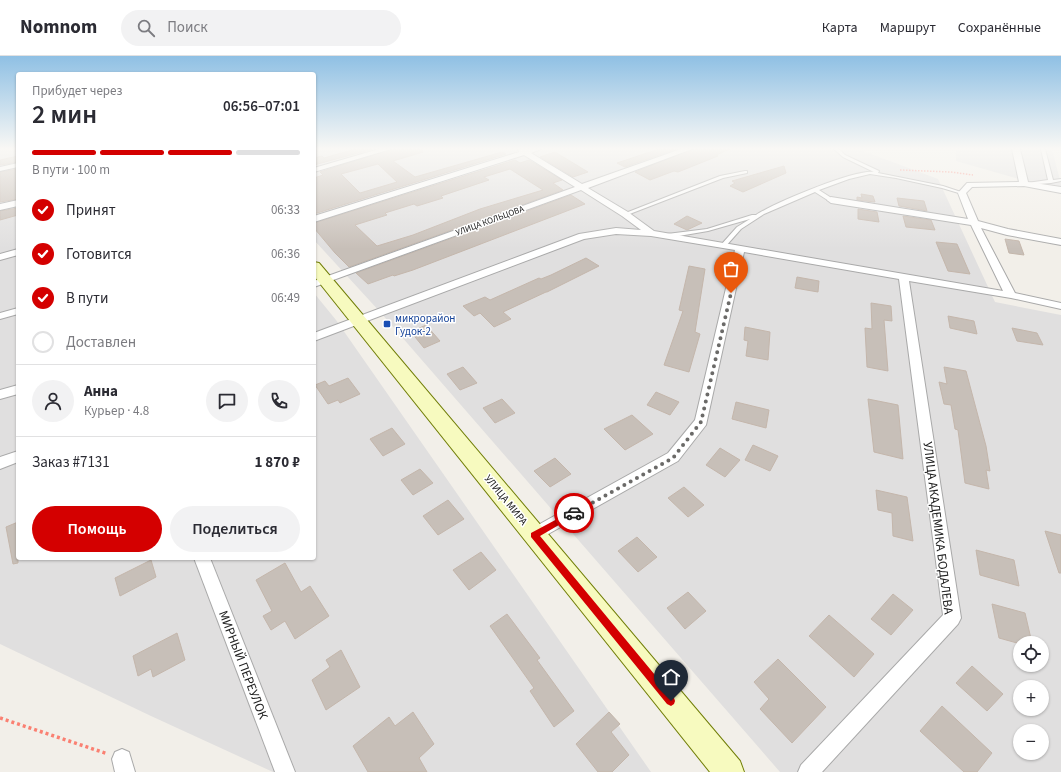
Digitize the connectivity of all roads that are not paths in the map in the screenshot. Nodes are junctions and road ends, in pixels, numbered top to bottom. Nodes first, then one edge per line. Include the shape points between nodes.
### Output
1 (426, 182) edge
2 (573, 182) edge
3 (597, 182) edge
4 (708, 182) edge
5 (836, 182) edge
6 (921, 182) edge
7 (1045, 182) edge
8 (1024, 184) junction
9 (582, 188) junction
10 (816, 190) junction
11 (1061, 190) edge
12 (962, 193) junction
13 (831, 200) joint
14 (16, 204) edge
15 (0, 208) edge
16 (625, 214) junction
17 (762, 214) junction
18 (316, 218) edge
19 (974, 222) junction
20 (651, 233) junction
21 (666, 236) junction
22 (1061, 242) edge
23 (723, 246) junction
24 (740, 250) junction
25 (16, 252) edge
26 (0, 256) edge
27 (316, 271) edge
28 (904, 278) junction
29 (320, 282) edge
30 (1011, 295) junction
31 (1061, 306) edge
32 (16, 312) edge
33 (0, 316) edge
34 (358, 319) junction
35 (316, 336) edge
36 (16, 390) edge
37 (0, 395) edge
38 (16, 457) edge
39 (0, 463) edge
40 (534, 535) junction
41 (203, 560) edge
42 (285, 772) edge
43 (729, 772) edge
44 (808, 772) edge

1 - 18 street
2 - 9 street
3 - 9 street, УЛИЦА КОЛЬЦОВА
4 - 16 lane
5 - 10 lane
6 - 12 lane
7 - 8 lane
8 - 11 street
8 - 12 street via 970,185
9 - 16 street
9 - 29 street, УЛИЦА КОЛЬЦОВА
10 - 13 lane
10 - 17 lane
12 - 19 street
13 - 19 street
14 - 15 street
16 - 20 street
17 - 21 lane via 708,230
17 - 23 lane via 739,228
19 - 22 street via 1007,232
19 - 30 street
20 - 21 street
20 - 34 street via 616,231 582,236
21 - 23 street
23 - 24 street
24 - 28 street
24 - 40 street via 701,422 673,458
25 - 26 street
27 - 29 main road, УЛИЦА МИРА
28 - 30 street
28 - 44 street, УЛИЦА АКАДЕМИКА БОДАЛЕВА via 952,618
29 - 34 main road, УЛИЦА МИРА
30 - 31 street
32 - 33 street
34 - 35 street
34 - 40 main road, УЛИЦА МИРА
36 - 37 street
38 - 39 street
40 - 43 main road, УЛИЦА МИРА
41 - 42 street, МИРНЫЙ ПЕРЕУЛОК

